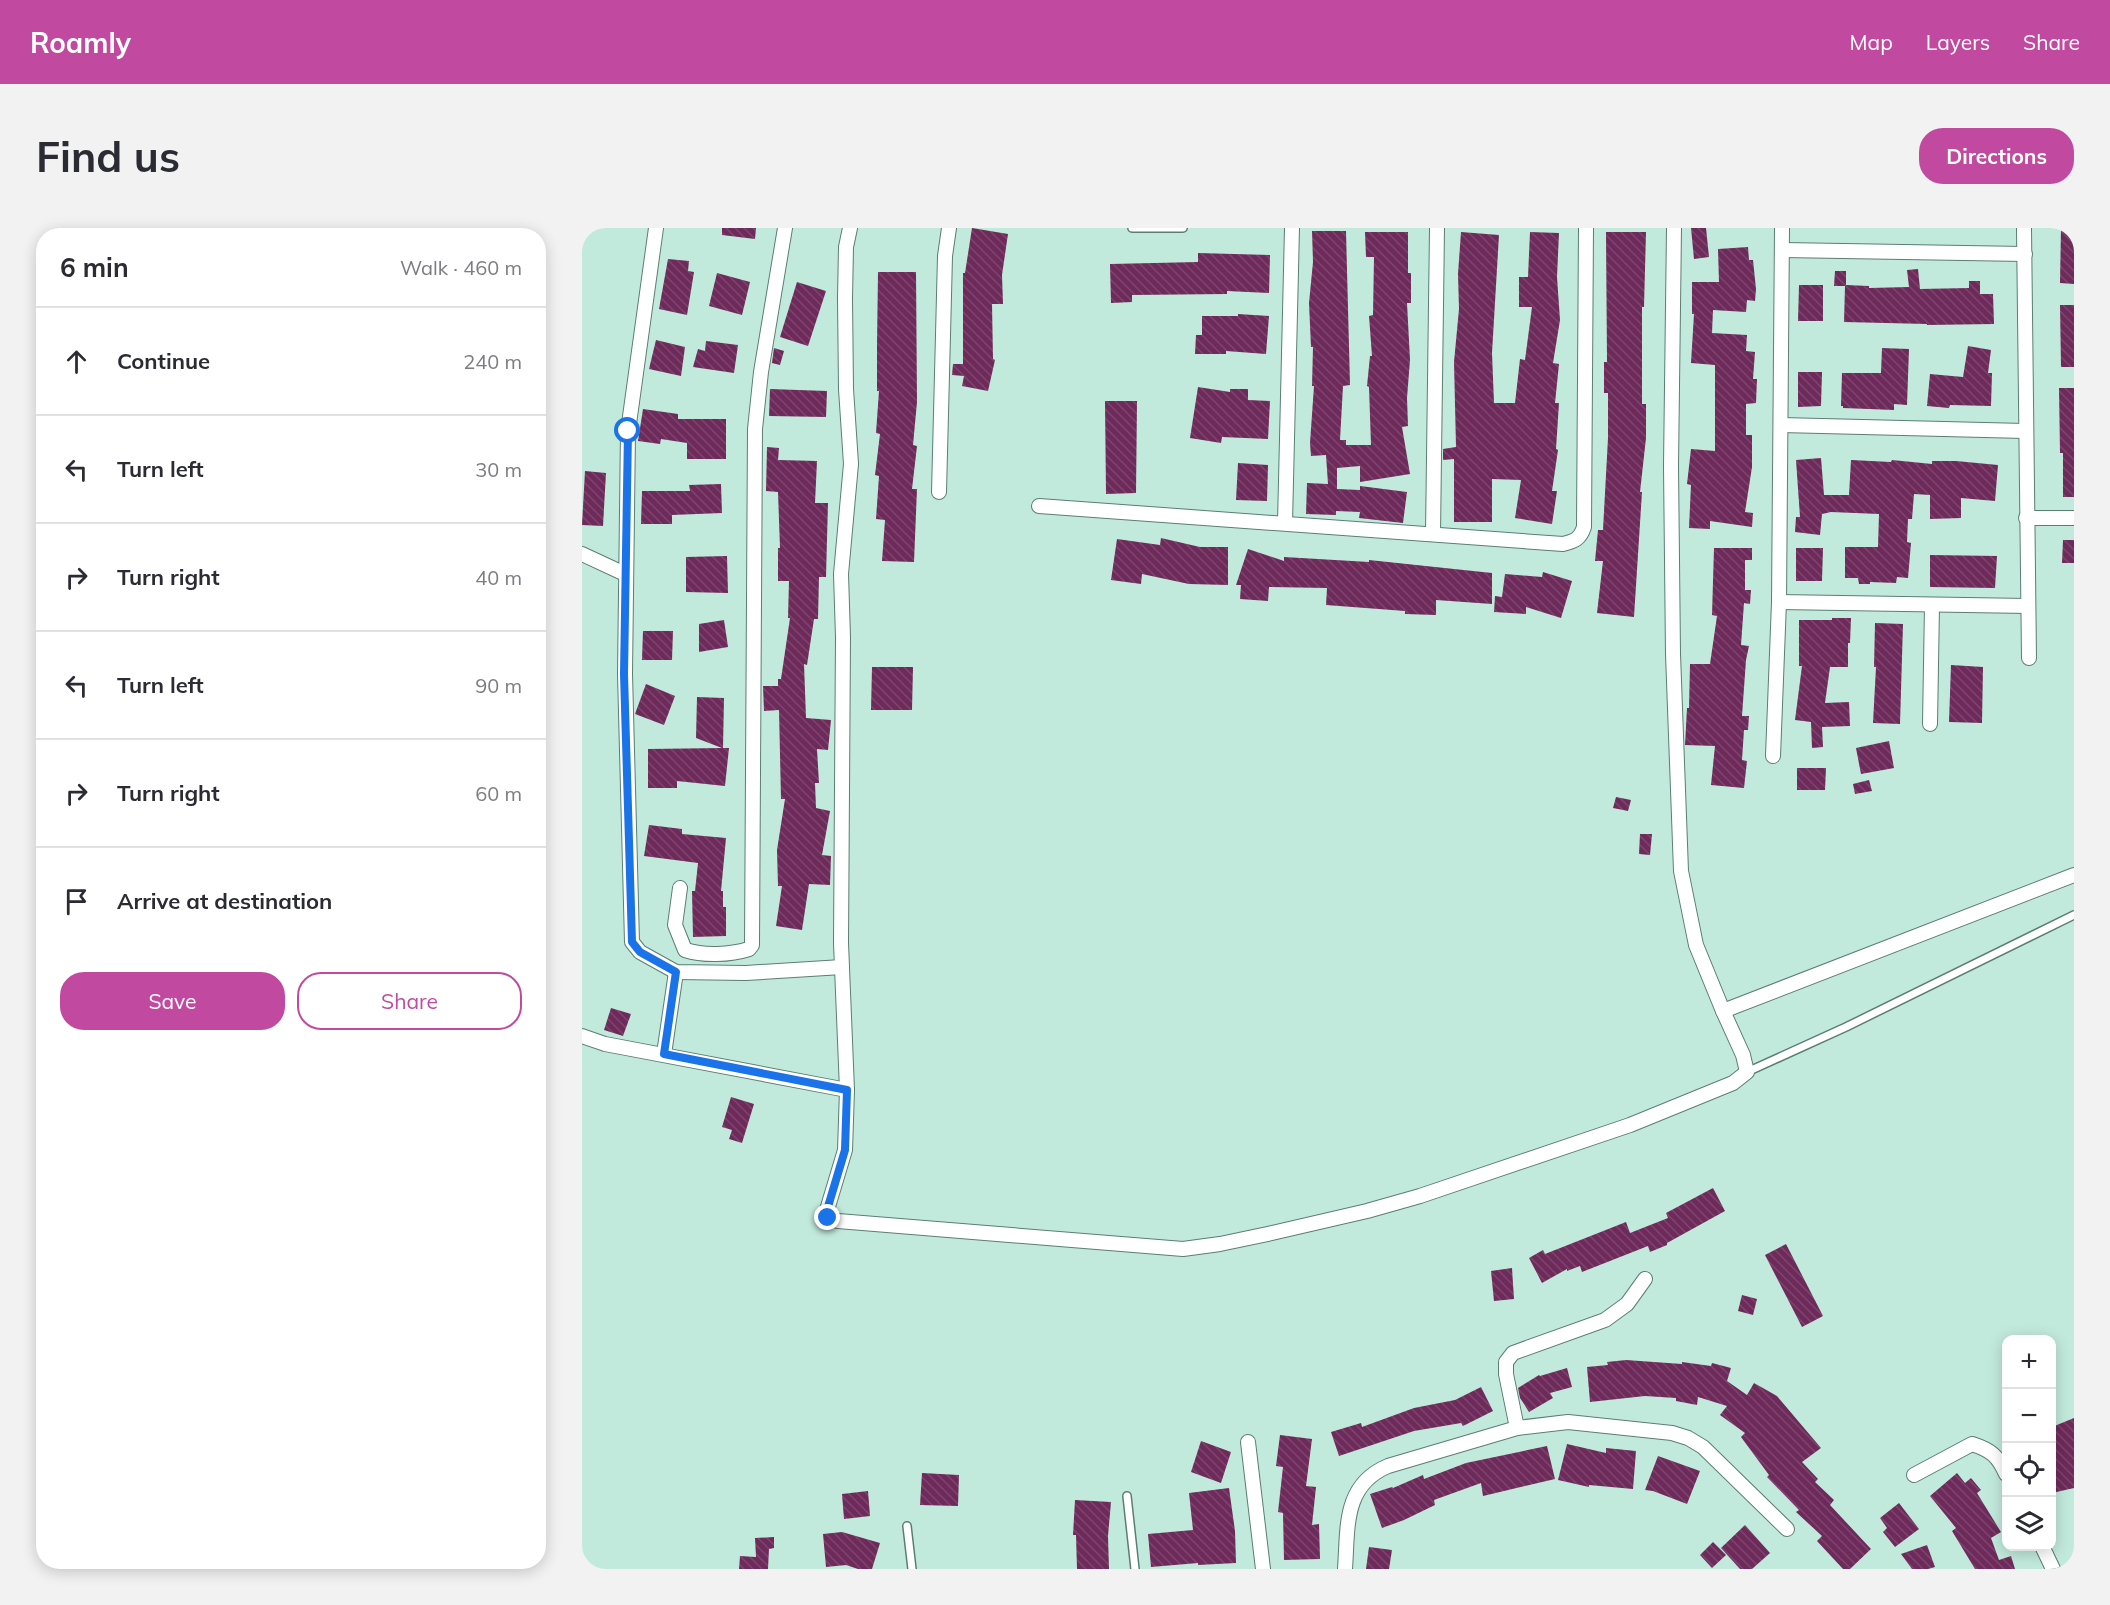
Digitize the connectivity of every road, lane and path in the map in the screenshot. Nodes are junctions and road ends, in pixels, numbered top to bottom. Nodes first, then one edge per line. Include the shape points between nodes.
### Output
1 (656, 228) edge
2 (784, 228) edge
3 (849, 228) edge
4 (949, 228) edge
5 (1132, 228) edge
6 (1183, 228) edge
7 (1292, 228) edge
8 (1437, 228) edge
9 (1586, 228) edge
10 (1674, 228) edge
11 (1782, 228) edge
12 (2024, 228) edge
13 (1782, 250) junction
14 (2025, 254) junction
15 (1781, 425) junction
16 (2025, 431) junction
17 (939, 492) dead end
18 (1039, 506) dead end
19 (2026, 518) junction
20 (2074, 518) edge
21 (1285, 523) junction
22 (1433, 534) junction
23 (582, 554) edge
24 (626, 574) junction
25 (1779, 602) junction
26 (1932, 605) junction
27 (2028, 606) junction
28 (2029, 658) dead end
29 (1930, 724) dead end
30 (1773, 756) dead end
31 (2074, 875) edge
32 (680, 888) dead end
33 (2074, 915) edge
34 (842, 968) junction
35 (676, 972) junction
36 (1724, 1011) junction
37 (582, 1036) edge
38 (664, 1054) junction
39 (1747, 1072) junction
40 (847, 1090) junction
41 (1645, 1279) dead end
42 (1517, 1428) junction
43 (1248, 1442) dead end
44 (2002, 1465) edge
45 (1914, 1475) dead end
46 (1126, 1497) dead end
47 (907, 1526) dead end
48 (1787, 1529) dead end
49 (2044, 1551) edge
50 (912, 1569) edge
51 (1135, 1569) edge
52 (1263, 1569) edge
53 (1345, 1569) edge
54 (2053, 1569) edge

1 - 24 street via 628,431
2 - 32 street via 754,429 749,949 695,954 685,950 675,925
3 - 34 street via 845,298 851,464 841,580
4 - 17 street
5 - 6 lane
7 - 21 street
8 - 22 street
9 - 22 street via 1581,537 1563,544
10 - 36 street via 1673,654 1681,871 1696,945
11 - 13 street
12 - 14 street
13 - 14 street
13 - 15 street
14 - 16 street
15 - 16 street
15 - 25 street
16 - 19 street
18 - 21 street
19 - 20 street
19 - 27 street
21 - 22 street
23 - 24 street
24 - 35 street via 624,674 632,942 640,952
25 - 26 street
25 - 30 street
26 - 27 street
26 - 29 street
27 - 28 street
31 - 36 street
33 - 39 lane
34 - 35 street
34 - 40 street
35 - 38 street
36 - 39 street
37 - 38 street
38 - 40 street
39 - 40 street via 1733,1083 1630,1125 1420,1196 1272,1233 1183,1249 828,1218 845,1150
41 - 42 street via 1627,1304 1605,1320 1513,1353 1506,1362 1506,1374
42 - 48 street via 1568,1422 1688,1438 1703,1447
42 - 53 street via 1388,1466 1365,1480 1349,1512
43 - 52 street
44 - 45 street via 1988,1449 1972,1444
46 - 51 lane
47 - 50 lane
49 - 54 street

